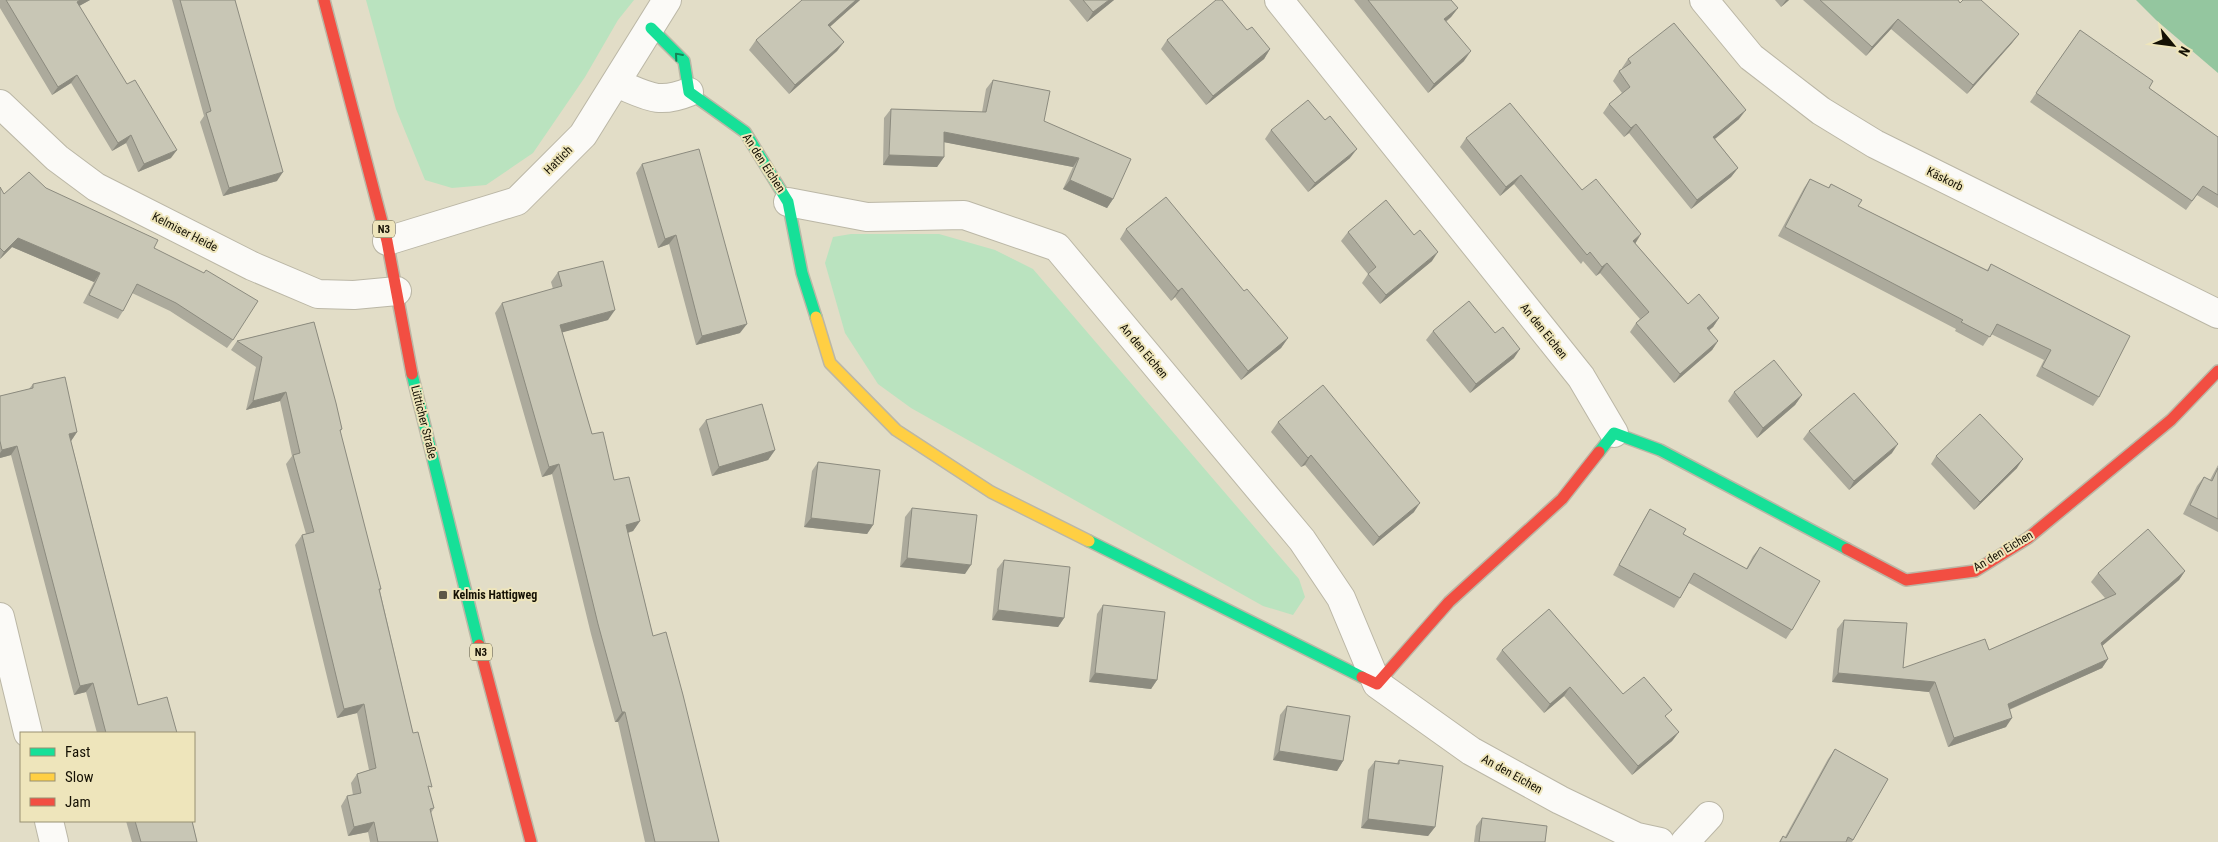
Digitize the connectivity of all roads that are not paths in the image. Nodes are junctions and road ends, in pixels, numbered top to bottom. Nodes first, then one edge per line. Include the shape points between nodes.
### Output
1 (324, 0) edge
2 (667, 0) edge
3 (1279, 0) edge
4 (1704, 0) edge
5 (651, 28) junction
6 (616, 83) junction
7 (689, 92) junction
8 (0, 104) edge
9 (788, 202) junction
10 (387, 241) junction
11 (397, 290) junction
12 (2218, 314) edge
13 (2218, 371) edge
14 (1614, 433) junction
15 (0, 617) edge
16 (1377, 684) junction
17 (28, 732) edge
18 (1709, 816) dead end
19 (49, 822) edge
20 (54, 842) edge
21 (531, 842) edge
22 (1660, 842) edge
23 (1686, 842) edge

1 - 10 street, Lütticher Straße / N3
2 - 5 street, Hattich
3 - 14 street, An den Eichen via 1581,377
4 - 12 street, Käskorb via 1751,57 1821,111 1875,144
5 - 6 street, Hattich
7 -> 5 street via 684,61
6 - 7 street via 652,98 672,99
6 - 10 street, Hattich via 583,135 517,201
7 - 9 street, An den Eichen via 745,132
8 - 11 street, Kelmiser Heide via 57,158 96,187 252,266 318,294 354,295
9 - 16 street, An den Eichen via 802,273 830,363 896,430 991,492
9 - 16 street, An den Eichen via 867,217 964,215 1057,247 1302,540 1341,598
10 - 11 street, Lütticher Straße / N3
11 - 21 street, Lütticher Straße / N3 via 410,366 464,590
13 - 14 street, An den Eichen via 2171,420 2028,538 1975,571 1906,580 1660,450
14 - 16 street via 1562,499 1449,602
15 - 17 street
16 - 22 street, An den Eichen via 1471,751 1636,837
18 - 23 street
19 - 20 street

